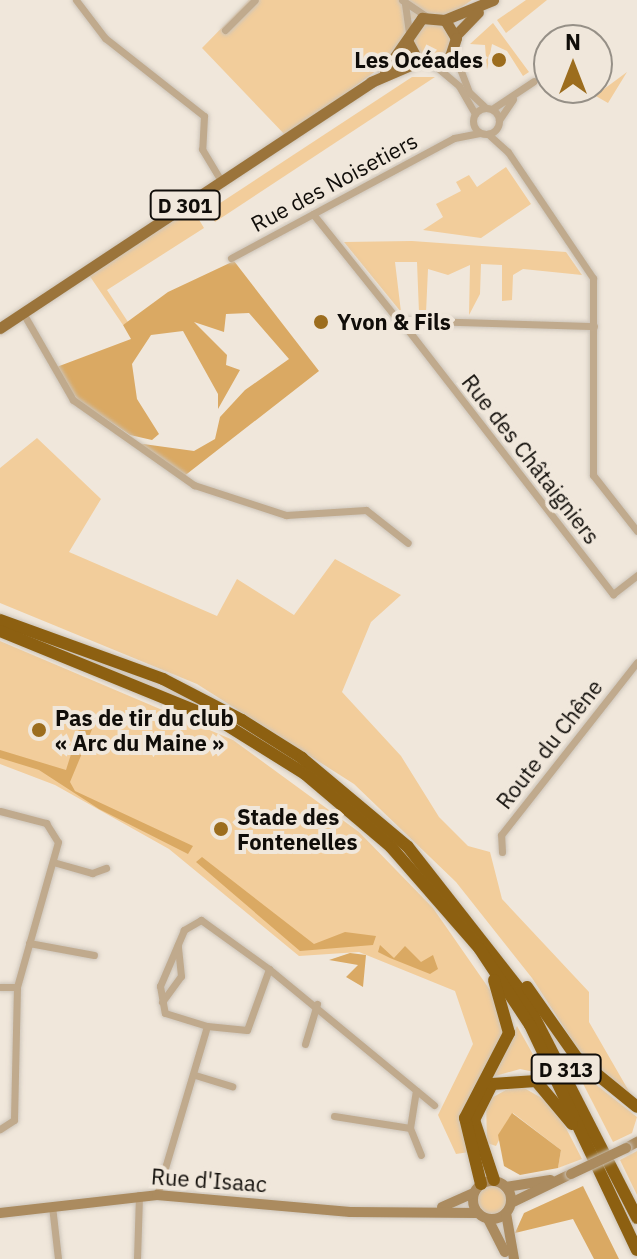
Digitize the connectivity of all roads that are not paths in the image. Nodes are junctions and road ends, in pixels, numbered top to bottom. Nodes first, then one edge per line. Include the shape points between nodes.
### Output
1 (76, 0) edge
2 (255, 0) edge
3 (492, 1) edge
4 (403, 2) edge
5 (430, 17) junction
6 (444, 20) junction
7 (225, 30) dead end
8 (455, 36) junction
9 (409, 37) junction
10 (453, 51) junction
11 (420, 61) junction
12 (433, 64) junction
13 (371, 82) junction
14 (533, 82) edge
15 (516, 95) junction
16 (489, 108) junction
17 (474, 117) junction
18 (499, 123) junction
19 (484, 134) junction
20 (454, 138) junction
21 (508, 152) junction
22 (221, 181) junction
23 (313, 214) junction
24 (231, 258) dead end
25 (23, 313) junction
26 (399, 320) junction
27 (594, 326) junction
28 (0, 328) edge
29 (637, 531) edge
30 (408, 543) dead end
31 (637, 575) edge
32 (2, 623) edge
33 (637, 662) edge
34 (0, 811) edge
35 (502, 852) dead end
36 (53, 862) junction
37 (106, 868) dead end
38 (29, 943) junction
39 (178, 945) junction
40 (485, 946) junction
41 (94, 955) dead end
42 (269, 969) junction
43 (0, 987) edge
44 (17, 987) junction
45 (162, 1002) junction
46 (317, 1004) junction
47 (207, 1026) junction
48 (305, 1044) dead end
49 (195, 1075) junction
50 (232, 1086) dead end
51 (416, 1090) junction
52 (434, 1105) dead end
53 (637, 1107) edge
54 (334, 1116) dead end
55 (410, 1128) junction
56 (0, 1129) edge
57 (637, 1142) edge
58 (421, 1155) dead end
59 (593, 1156) junction
60 (571, 1174) junction
61 (500, 1184) junction
62 (477, 1188) junction
63 (139, 1195) junction
64 (157, 1195) junction
65 (52, 1206) junction
66 (509, 1208) junction
67 (416, 1211) junction
68 (0, 1213) edge
69 (483, 1216) junction
70 (637, 1218) edge
71 (637, 1250) edge
72 (58, 1259) edge
73 (137, 1259) edge
74 (512, 1259) edge

1 - 22 street via 105,38 204,116 202,149
2 - 7 street
3 - 6 main road
3 - 8 main road
4 - 5 street
4 - 9 street
5 - 6 main road
5 - 9 main road
6 - 8 main road
8 - 10 main road
9 - 11 main road
9 - 13 main road, D 301
10 - 12 main road
10 - 16 street via 469,92
11 - 12 main road
11 - 13 main road, D 301
12 - 17 street via 459,86
13 - 22 main road, D 301
14 - 15 street
15 - 16 street, Rue des Noisetiers
15 - 18 street
16 - 17 street, Rue des Noisetiers
16 - 18 street
17 - 19 street
17 - 20 street, Rue des Noisetiers
18 - 19 street
18 - 21 street
19 - 20 street, Rue des Noisetiers
19 - 21 street
20 - 23 street, Rue des Noisetiers
21 - 27 street, Rue des Châtaigniers via 593,278
22 - 25 main road, D 301
23 - 24 street, Rue des Noisetiers
23 - 26 street
25 - 28 main road, D 301
25 - 30 street via 73,400 194,485 286,515 366,510
26 - 27 street
26 - 31 street, Rue des Châtaigniers via 613,594
27 - 29 street, Rue des Châtaigniers via 593,475
32 - 40 highway, D 313 via 163,679 273,737 408,847
33 - 35 street, Route du Chêne via 501,835
34 - 36 street via 56,832
36 - 37 street via 92,873
36 - 38 street
38 - 41 street
38 - 44 street
39 - 42 street via 187,926 208,921
39 - 45 street via 162,973
39 - 45 street via 181,976
40 - 53 highway, D 313 via 577,1058
40 - 59 highway, D 313 via 543,1046
40 - 62 highway, D 313 via 509,1024 465,1118
40 - 70 highway, D 313 via 564,1064
42 - 46 street
42 - 47 street via 247,1030
43 - 44 street
44 - 56 street via 14,1120
45 - 47 street via 170,1016
46 - 48 street
46 - 51 street
47 - 49 street
49 - 50 street
49 - 64 street
51 - 52 street
51 - 55 street
54 - 55 street
55 - 58 street
57 - 60 street, bridge
59 - 61 highway, D 313 via 542,1085 506,1078 486,1089 474,1111
59 - 71 highway, D 313
60 - 61 street, Rue d'Isaac
60 - 66 street
61 - 62 street, Rue d'Isaac
61 - 66 street
62 - 67 street, Rue d'Isaac
62 - 69 street
63 - 64 street, Rue d'Isaac
63 - 65 street, Rue d'Isaac
63 - 73 street
64 - 67 street, Rue d'Isaac
65 - 68 street, Rue d'Isaac
65 - 72 street
66 - 69 street
66 - 74 street
67 - 69 street, Rue d'Isaac
69 - 74 street

